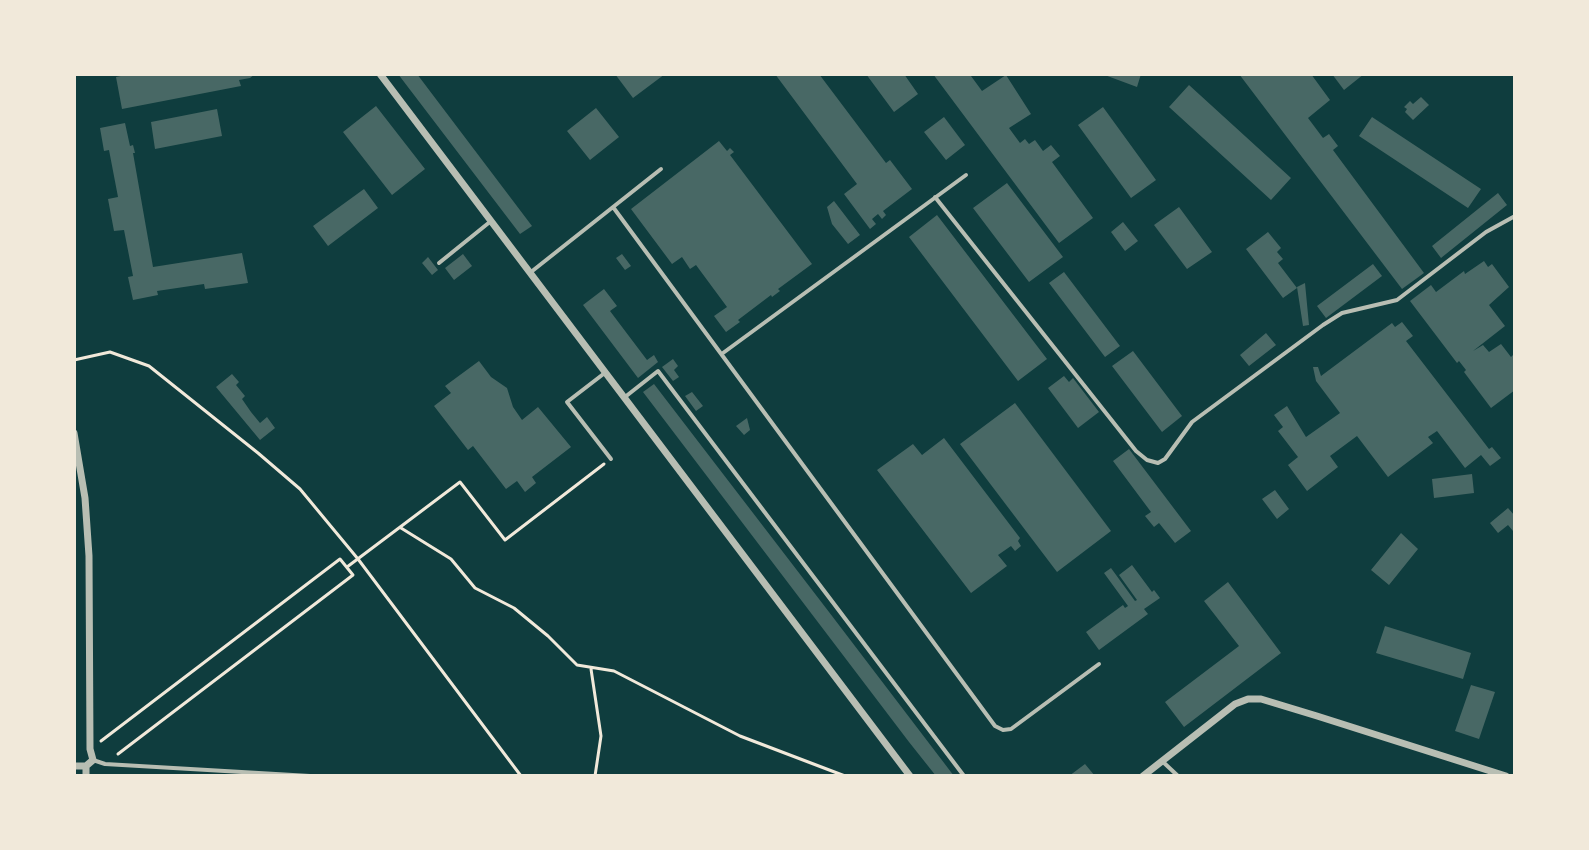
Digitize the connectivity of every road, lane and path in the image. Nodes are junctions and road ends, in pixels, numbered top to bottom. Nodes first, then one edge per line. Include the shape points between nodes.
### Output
1 (380, 74) edge
2 (661, 169) dead end
3 (966, 175) dead end
4 (935, 197) junction
5 (613, 207) junction
6 (1515, 216) edge
7 (491, 221) junction
8 (439, 263) dead end
9 (530, 273) junction
10 (723, 353) junction
11 (74, 360) edge
12 (606, 372) junction
13 (625, 397) junction
14 (74, 433) edge
15 (611, 459) joint
16 (401, 528) junction
17 (358, 559) junction
18 (347, 567) junction
19 (1099, 664) dead end
20 (591, 668) junction
21 (90, 749) junction
22 (1162, 761) junction
23 (90, 763) junction
24 (105, 764) junction
25 (74, 766) edge
26 (86, 776) edge
27 (310, 776) edge
28 (521, 776) edge
29 (595, 776) edge
30 (845, 776) edge
31 (910, 776) edge
32 (964, 776) edge
33 (1143, 776) edge
34 (1178, 776) edge
35 (1506, 776) edge

1 - 7 street
2 - 5 lane
3 - 4 lane
4 - 6 lane via 1128,442 1158,463 1192,422 1323,325 1342,313 1397,300
4 - 10 lane
5 - 9 lane
5 - 10 lane
7 - 8 lane
7 - 9 street
9 - 12 street
10 - 19 lane via 995,726 1011,729
11 - 17 path via 110,352 149,366 300,489
12 - 13 street
12 - 15 lane via 567,402
13 - 31 street
13 - 32 lane via 658,371
14 - 21 street via 89,556
15 - 16 path via 505,540 460,482
16 - 17 path
16 - 20 path via 451,559 475,588 514,608 577,665
17 - 18 path
17 - 28 path
18 - 21 path via 340,559
18 - 24 path via 353,575
20 - 29 path via 601,736
20 - 30 path via 614,671 740,736
21 - 23 street
22 - 33 street
22 - 34 lane
22 - 35 street via 1235,704 1261,699
23 - 24 lane
23 - 25 street
23 - 26 street
24 - 27 lane

